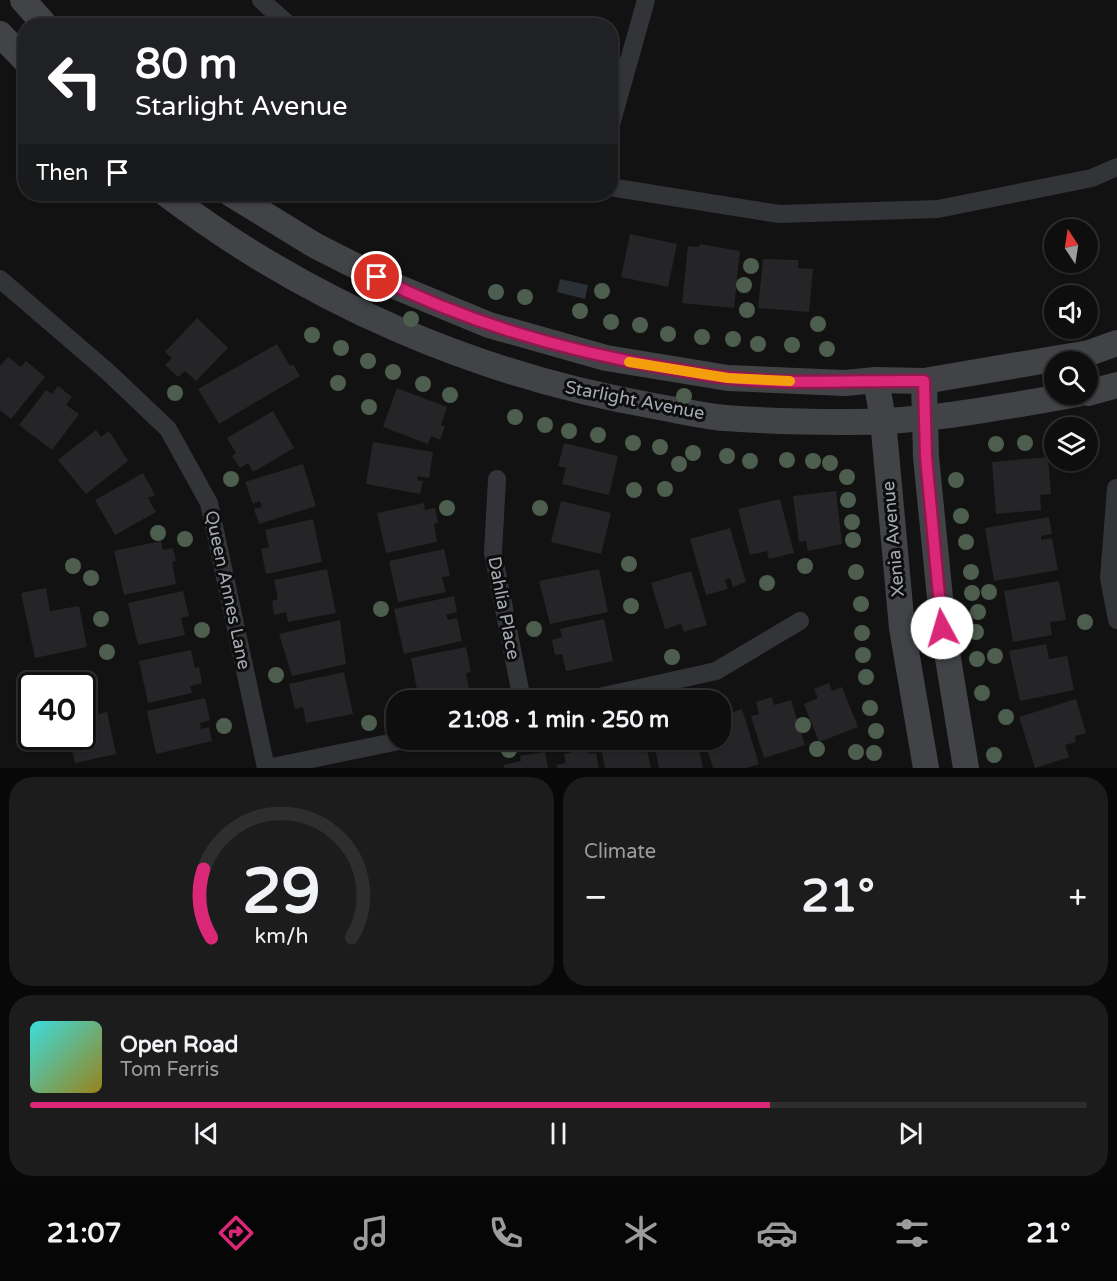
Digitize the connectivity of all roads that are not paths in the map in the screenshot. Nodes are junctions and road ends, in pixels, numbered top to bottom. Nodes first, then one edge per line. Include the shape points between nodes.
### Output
1 (23, 0) edge
2 (261, 0) edge
3 (646, 0) edge
4 (39, 18) edge
5 (281, 18) edge
6 (0, 34) edge
7 (18, 53) edge
8 (618, 100) edge
9 (1117, 167) edge
10 (618, 188) edge
11 (178, 201) edge
12 (242, 201) edge
13 (0, 279) edge
14 (1117, 343) edge
15 (876, 380) junction
16 (924, 381) junction
17 (1117, 385) edge
18 (1098, 390) edge
19 (1044, 399) edge
20 (926, 418) junction
21 (883, 420) junction
22 (497, 479) dead end
23 (1116, 488) edge
24 (1117, 620) edge
25 (800, 621) dead end
26 (520, 690) edge
27 (631, 690) edge
28 (386, 744) edge
29 (267, 768) edge
30 (926, 768) edge
31 (966, 768) edge

1 - 4 street
2 - 5 street
3 - 8 street
6 - 7 street
9 - 10 street via 1092,178 927,210 779,214
11 - 21 street, Starlight Avenue via 212,228 296,280 381,323 476,362 597,396 724,418 844,423
12 - 15 street, Starlight Avenue via 316,246 387,282 489,325 606,358 728,378 845,383
13 - 29 street, Queen Annes Lane via 168,429 199,484 209,503
14 - 16 street, Starlight Avenue via 1089,352
15 - 16 street, Starlight Avenue
15 - 21 street, Xenia Avenue
16 - 20 street
17 - 18 street
19 - 20 street, Starlight Avenue
20 - 21 street, Starlight Avenue
20 - 31 street via 942,628
21 - 30 street, Xenia Avenue via 902,628
22 - 26 street, Dahlia Place via 492,553
23 - 24 street via 1109,578
25 - 27 street via 716,671
28 - 29 street

